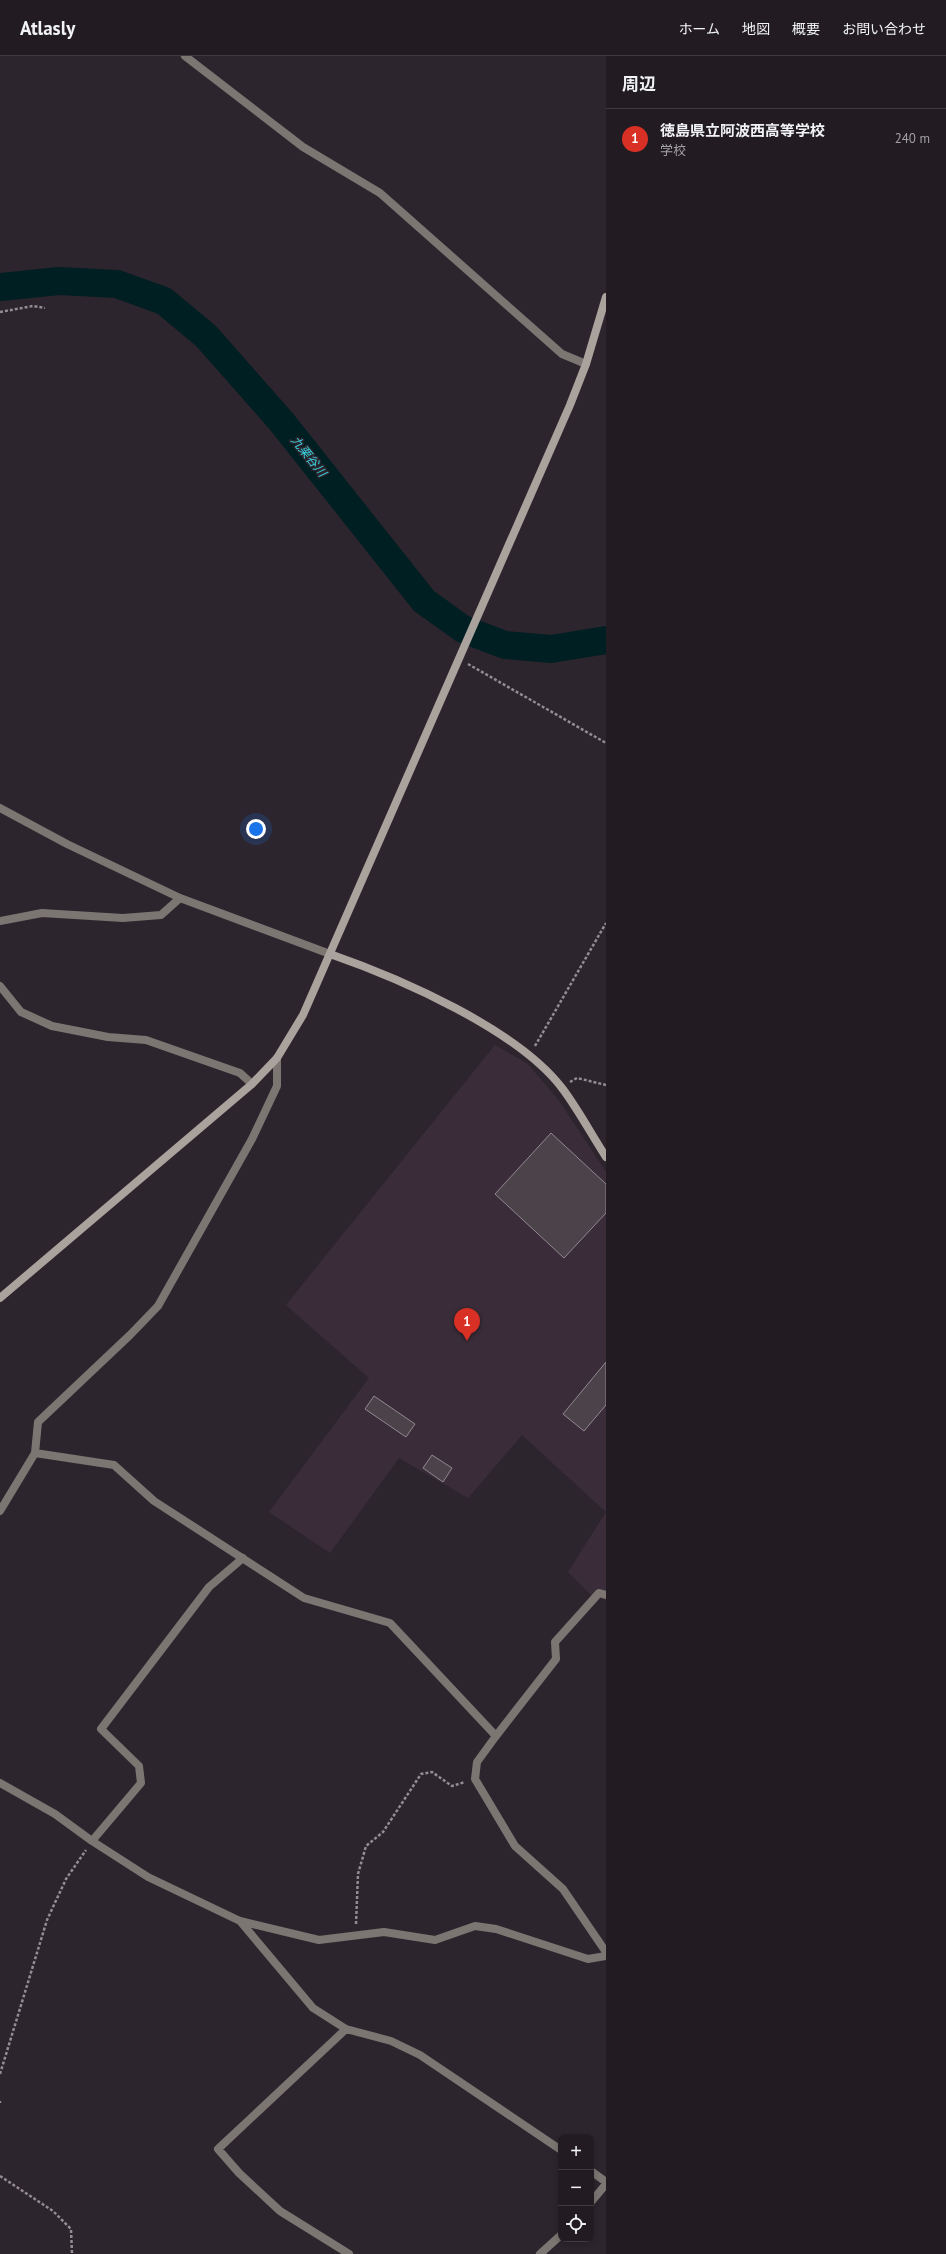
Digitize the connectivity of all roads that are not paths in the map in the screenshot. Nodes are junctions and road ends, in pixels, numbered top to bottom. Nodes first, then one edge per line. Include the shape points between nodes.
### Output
1 (185, 56) edge
2 (606, 297) edge
3 (586, 364) junction
4 (0, 808) edge
5 (180, 898) junction
6 (0, 921) edge
7 (330, 954) junction
8 (0, 986) edge
9 (277, 1058) junction
10 (252, 1084) junction
11 (606, 1156) edge
12 (0, 1298) edge
13 (35, 1452) junction
14 (0, 1511) edge
15 (242, 1558) junction
16 (606, 1595) edge
17 (496, 1736) junction
18 (0, 1783) edge
19 (92, 1841) junction
20 (240, 1921) junction
21 (606, 1952) edge
22 (606, 1956) edge
23 (346, 2029) junction
24 (558, 2148) edge
25 (594, 2173) edge
26 (606, 2183) edge
27 (594, 2198) edge
28 (558, 2238) edge
29 (349, 2254) edge
30 (540, 2254) edge

1 - 3 street via 303,147 380,193 562,354
2 - 3 street
3 - 7 street
4 - 5 street via 67,844
5 - 6 street via 161,915 123,918 42,913
5 - 7 street
7 - 9 street via 303,1015
7 - 11 street via 370,968 474,1018 529,1054 561,1087
8 - 10 street via 21,1012 52,1026 108,1037 146,1040 240,1074
9 - 10 street
9 - 13 street via 277,1086 252,1139 158,1306 38,1422
10 - 12 street
13 - 14 street
13 - 15 street via 114,1465 154,1501
15 - 17 street via 304,1598 390,1623
15 - 19 street via 209,1587 101,1729 139,1766 141,1782
16 - 17 street via 599,1592 555,1642 556,1659
17 - 21 street via 478,1762 475,1779 515,1846 563,1889
18 - 19 street via 55,1814
19 - 20 street via 148,1877
20 - 22 street via 319,1940 384,1932 435,1940 475,1926 496,1929 588,1959
20 - 23 street via 313,2008
23 - 24 street via 391,2041 420,2055
23 - 29 street via 218,2149 280,2211
25 - 26 street
26 - 27 street
28 - 30 street

